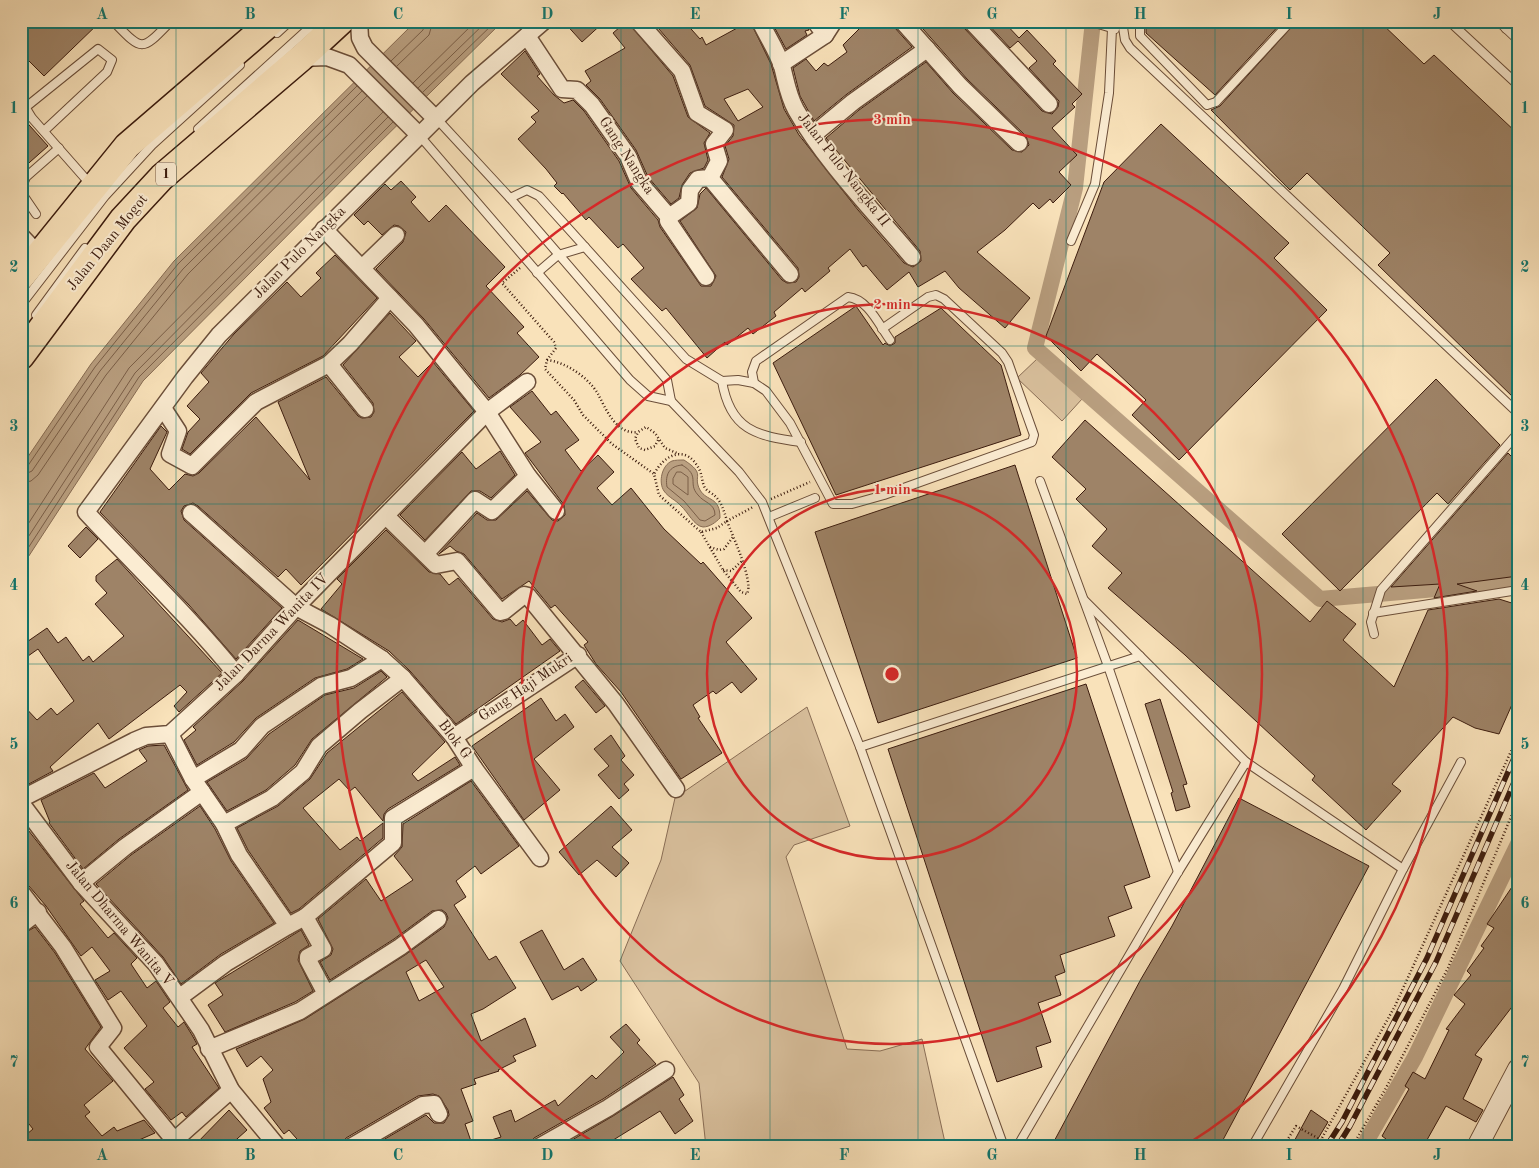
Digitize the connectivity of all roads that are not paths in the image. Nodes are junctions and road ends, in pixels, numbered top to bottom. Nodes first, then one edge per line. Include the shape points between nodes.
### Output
1 (113, 21) edge
2 (171, 21) edge
3 (290, 21) edge
4 (317, 21) edge
5 (341, 21) edge
6 (359, 21) edge
7 (544, 21) edge
8 (638, 21) edge
9 (760, 21) edge
10 (902, 21) edge
11 (971, 21) edge
12 (1088, 21) edge
13 (1122, 21) edge
14 (1145, 21) edge
15 (1291, 21) edge
16 (1449, 21) edge
17 (1498, 21) edge
18 (1514, 21) edge
19 (825, 26) edge
20 (1108, 27) junction
21 (1506, 28) junction
22 (1122, 30) junction
23 (270, 31) edge
24 (527, 36) junction
25 (1518, 40) edge
26 (927, 49) junction
27 (301, 58) junction
28 (246, 60) dead end
29 (781, 64) junction
30 (1518, 85) edge
31 (21, 100) edge
32 (1049, 104) dead end
33 (26, 107) junction
34 (431, 114) junction
35 (44, 131) junction
36 (416, 131) junction
37 (813, 135) junction
38 (188, 138) dead end
39 (1019, 143) dead end
40 (59, 148) junction
41 (710, 178) junction
42 (92, 186) junction
43 (21, 191) edge
44 (510, 198) junction
45 (36, 214) dead end
46 (669, 217) junction
47 (324, 229) junction
48 (396, 235) dead end
49 (90, 241) dead end
50 (1071, 241) dead end
51 (30, 245) edge
52 (585, 247) junction
53 (558, 255) junction
54 (912, 257) dead end
55 (362, 268) junction
56 (537, 273) junction
57 (790, 274) dead end
58 (21, 277) edge
59 (706, 277) dead end
60 (390, 298) junction
61 (21, 305) edge
62 (32, 320) dead end
63 (882, 329) junction
64 (890, 340) dead end
65 (21, 356) edge
66 (329, 364) junction
67 (722, 381) junction
68 (526, 382) dead end
69 (754, 383) junction
70 (671, 400) junction
71 (163, 408) junction
72 (366, 409) dead end
73 (487, 412) junction
74 (1518, 413) edge
75 (1518, 433) edge
76 (801, 442) junction
77 (528, 476) junction
78 (1040, 481) dead end
79 (815, 498) dead end
80 (556, 511) dead end
81 (191, 513) dead end
82 (386, 516) junction
83 (769, 517) junction
84 (424, 554) junction
85 (1518, 590) edge
86 (1084, 600) junction
87 (296, 607) junction
88 (1374, 610) junction
89 (1374, 634) dead end
90 (578, 655) junction
91 (1140, 656) junction
92 (382, 659) junction
93 (1108, 666) junction
94 (236, 674) junction
95 (403, 678) junction
96 (170, 734) junction
97 (454, 737) junction
98 (860, 748) junction
99 (1246, 762) junction
100 (1461, 762) dead end
101 (474, 768) junction
102 (198, 785) junction
103 (676, 789) dead end
104 (21, 801) edge
105 (224, 824) junction
106 (540, 858) dead end
107 (1403, 869) junction
108 (1178, 872) junction
109 (81, 883) junction
110 (21, 892) edge
111 (38, 912) junction
112 (305, 917) junction
113 (438, 920) dead end
114 (21, 925) edge
115 (288, 926) junction
116 (326, 994) junction
117 (180, 997) junction
118 (209, 1049) junction
119 (1518, 1069) edge
120 (666, 1070) dead end
121 (231, 1090) junction
122 (440, 1114) dead end
123 (170, 1144) edge
124 (278, 1147) edge
125 (350, 1147) edge
126 (539, 1147) edge
127 (1004, 1147) edge
128 (1017, 1147) edge
129 (1252, 1147) edge
130 (1477, 1147) edge

1 - 2 lane via 132,41 143,46 149,44
3 - 23 lane
4 - 38 lane
5 - 27 highway, Jalan Daan Mogot / 1
6 - 34 street via 360,38 365,48
7 - 24 street, Jalan Pulo Nangka
8 - 41 street via 682,71 697,113 725,130 714,144 719,161
9 - 29 street, Jalan Pulo Nangka II
10 - 26 street
11 - 32 street
12 - 20 lane
13 - 22 lane
14 - 15 lane via 1140,27 1140,36 1207,105 1216,102
16 - 30 lane
17 - 21 lane
18 - 21 lane
19 - 29 street
20 - 22 lane
20 - 50 lane via 1109,93 1094,184
21 - 25 lane
22 - 74 lane via 1130,48
23 - 42 highway via 127,146
24 - 34 street, Jalan Pulo Nangka
24 - 46 street, Gang Nangka via 562,89 578,90 592,105 628,156 639,182
26 - 37 street
26 - 39 street
27 - 36 street via 327,57 349,65
27 - 65 highway, Jalan Daan Mogot / 1 via 156,184 123,219
28 - 61 lane via 152,145 105,196
29 - 37 street, Jalan Pulo Nangka II via 795,108
31 - 33 lane
33 - 35 lane
33 - 35 lane via 98,49 112,60 107,72
34 - 36 street, Jalan Pulo Nangka
34 - 44 lane
35 - 40 lane
36 - 47 street, Jalan Pulo Nangka
36 - 56 lane
37 - 54 street, Jalan Pulo Nangka II
40 - 42 lane
40 - 43 lane via 26,178
41 - 46 street via 698,179 690,190 689,203
41 - 57 street
42 - 51 highway
43 - 45 lane
44 - 52 lane via 520,191 533,191
44 - 53 lane
46 - 59 street via 668,221
47 - 55 street
47 - 71 street, Jalan Pulo Nangka via 218,335
48 - 55 street
49 - 62 lane
51 - 58 highway
52 - 53 lane
52 - 67 lane via 686,359
53 - 56 lane
53 - 70 lane via 667,380
55 - 60 street
56 - 70 lane via 636,385 648,396
60 - 66 street
60 - 73 street
63 - 64 lane
63 - 69 lane via 864,304 848,297 756,361 752,372
63 - 76 lane via 928,297 944,298 1008,362 1034,435 1032,442 932,474 884,495 839,506 829,500
66 - 71 street via 256,402 192,466 170,454 178,431
66 - 72 street
67 - 69 lane
67 - 76 lane via 726,400 737,421 759,433
68 - 73 street, Jalan Darma Wanita IV
69 - 76 lane via 781,408
70 - 83 lane via 739,472
71 - 94 street, Jalan Pulo Nangka via 86,512 199,628
73 - 77 street
73 - 82 street, Jalan Darma Wanita IV
75 - 88 lane via 1380,590
77 - 80 street
77 - 84 street via 492,511 475,500
78 - 86 lane
79 - 83 lane
81 - 87 street, Blok G
82 - 84 street, Gang Haji Mukri
82 - 87 street, Jalan Darma Wanita IV
83 - 98 lane
84 - 90 street, Gang Haji Mukri via 436,565 457,561 500,612 528,596
85 - 88 lane
86 - 91 lane
86 - 93 lane
87 - 92 street, Blok G
87 - 94 street, Jalan Darma Wanita IV
88 - 89 lane via 1371,622
90 - 97 street, Gang Haji Mukri
90 - 103 street
91 - 93 lane
91 - 99 lane
92 - 95 street, Blok G
92 - 102 street via 350,678 321,686 262,726 241,750
93 - 98 lane
93 - 108 lane
94 - 96 street, Jalan Darma Wanita IV
95 - 97 street, Blok G
95 - 105 street via 320,746 304,772 272,798
96 - 102 street
96 - 104 street via 146,736 134,741
97 - 101 street, Blok G
98 - 127 lane
99 - 107 lane
99 - 108 lane
100 - 107 lane
101 - 106 street
101 - 112 street, Blok G via 393,818 393,843
102 - 105 street
102 - 109 street
104 - 109 street, Jalan Dharma Wanita V
105 - 115 street via 239,855
107 - 129 lane via 1343,989
108 - 128 lane
109 - 117 street, Jalan Dharma Wanita V via 156,964
110 - 111 street
111 - 114 street
111 - 123 street via 113,1028 98,1047
112 - 115 street
112 - 116 street via 323,949 308,960
113 - 116 street
115 - 117 street via 226,963
116 - 118 street via 300,1011
117 - 118 street, Jalan Dharma Wanita V
118 - 121 street, Jalan Dharma Wanita V
119 - 130 street
120 - 126 street
121 - 123 street
121 - 124 street, Jalan Dharma Wanita V
122 - 125 street via 434,1104 423,1104

